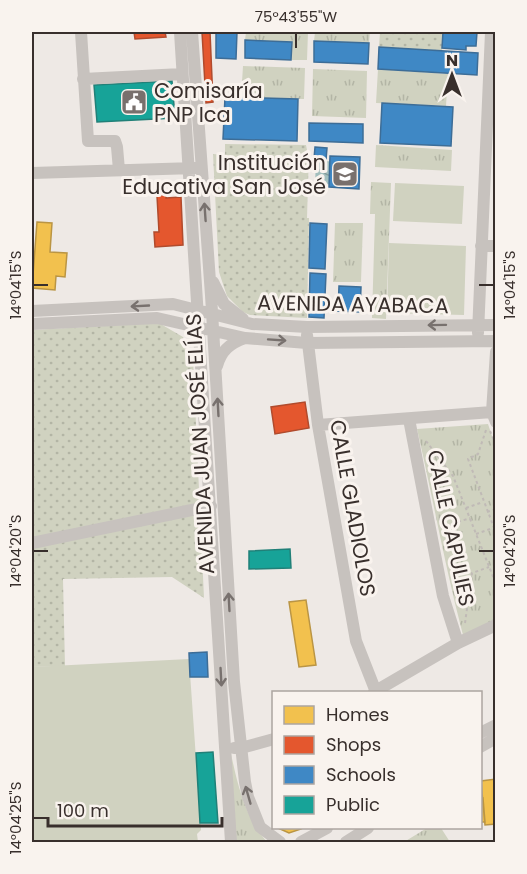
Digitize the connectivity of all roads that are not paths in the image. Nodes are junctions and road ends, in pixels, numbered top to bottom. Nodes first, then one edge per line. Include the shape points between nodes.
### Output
1 (81, 32) edge
2 (180, 32) edge
3 (192, 32) edge
4 (491, 32) edge
5 (182, 74) junction
6 (83, 78) junction
7 (491, 113) edge
8 (188, 168) junction
9 (201, 168) junction
10 (119, 171) junction
11 (32, 173) edge
12 (481, 246) junction
13 (495, 246) edge
14 (195, 269) junction
15 (209, 272) junction
16 (173, 304) junction
17 (197, 310) junction
18 (32, 311) edge
19 (212, 314) junction
20 (157, 318) junction
21 (32, 324) edge
22 (252, 324) junction
23 (478, 325) junction
24 (495, 325) edge
25 (307, 327) junction
26 (198, 328) junction
27 (213, 331) junction
28 (245, 338) junction
29 (478, 340) junction
30 (495, 341) edge
31 (307, 343) junction
32 (495, 352) edge
33 (201, 360) junction
34 (215, 370) junction
35 (494, 417) edge
36 (409, 419) junction
37 (318, 425) junction
38 (211, 506) junction
39 (32, 543) edge
40 (495, 625) edge
41 (458, 643) junction
42 (375, 691) edge
43 (377, 691) edge
44 (495, 738) edge
45 (272, 739) edge
46 (482, 746) edge
47 (226, 748) junction
48 (241, 748) junction
49 (325, 829) edge
50 (367, 829) edge
51 (231, 843) edge
52 (280, 843) edge
53 (301, 843) edge
54 (346, 843) edge

1 - 6 street
2 - 5 street, AVENIDA JUAN JOSÉ ELÍAS
3 - 9 street, AVENIDA JUAN JOSÉ ELÍAS
4 - 7 street
5 - 6 street
5 - 8 street, AVENIDA JUAN JOSÉ ELÍAS
6 - 10 street via 88,141 115,141
7 - 12 street
8 - 9 street
8 - 10 street
8 - 14 street, AVENIDA JUAN JOSÉ ELÍAS
15 -> 9 street, AVENIDA JUAN JOSÉ ELÍAS
10 - 11 street
12 - 13 street
12 - 23 street
14 - 16 street via 191,289
14 - 17 street, AVENIDA JUAN JOSÉ ELÍAS
15 - 19 street, AVENIDA JUAN JOSÉ ELÍAS
15 - 22 street via 224,304
16 - 17 street, AVENIDA AYABACA
16 -> 18 street, AVENIDA AYABACA
17 - 19 street, AVENIDA AYABACA
17 - 26 street, AVENIDA JUAN JOSÉ ELÍAS
19 - 22 street, AVENIDA AYABACA
19 - 27 street, AVENIDA JUAN JOSÉ ELÍAS
20 - 21 street, AVENIDA AYABACA
20 - 26 street, AVENIDA AYABACA
20 - 33 street via 185,331 197,346
22 - 25 street, AVENIDA AYABACA
23 - 24 street, AVENIDA AYABACA
23 -> 25 street, AVENIDA AYABACA
23 - 29 street
25 - 31 street, CALLE GLADIOLOS
26 - 27 street, AVENIDA AYABACA
26 - 33 street, AVENIDA JUAN JOSÉ ELÍAS
27 - 28 street, AVENIDA AYABACA
27 - 34 street, AVENIDA JUAN JOSÉ ELÍAS
28 -> 31 street, AVENIDA AYABACA
28 - 34 street via 228,347
29 - 30 street, AVENIDA AYABACA
29 - 31 street, AVENIDA AYABACA
31 - 37 street, CALLE GLADIOLOS
32 - 35 street
33 - 38 street, AVENIDA JUAN JOSÉ ELÍAS
48 -> 34 street, AVENIDA JUAN JOSÉ ELÍAS
35 - 36 street
36 - 37 street
36 - 41 street, CALLE CAPULIES via 443,596
37 - 42 street, CALLE GLADIOLOS via 356,641
38 - 39 street
38 -> 47 street, AVENIDA JUAN JOSÉ ELÍAS
40 - 41 street
41 - 43 street
44 - 46 street
45 - 48 street
47 - 48 street
47 - 51 street, AVENIDA JUAN JOSÉ ELÍAS
52 -> 48 street, AVENIDA JUAN JOSÉ ELÍAS via 260,827 253,811
49 - 53 street
50 - 54 street

